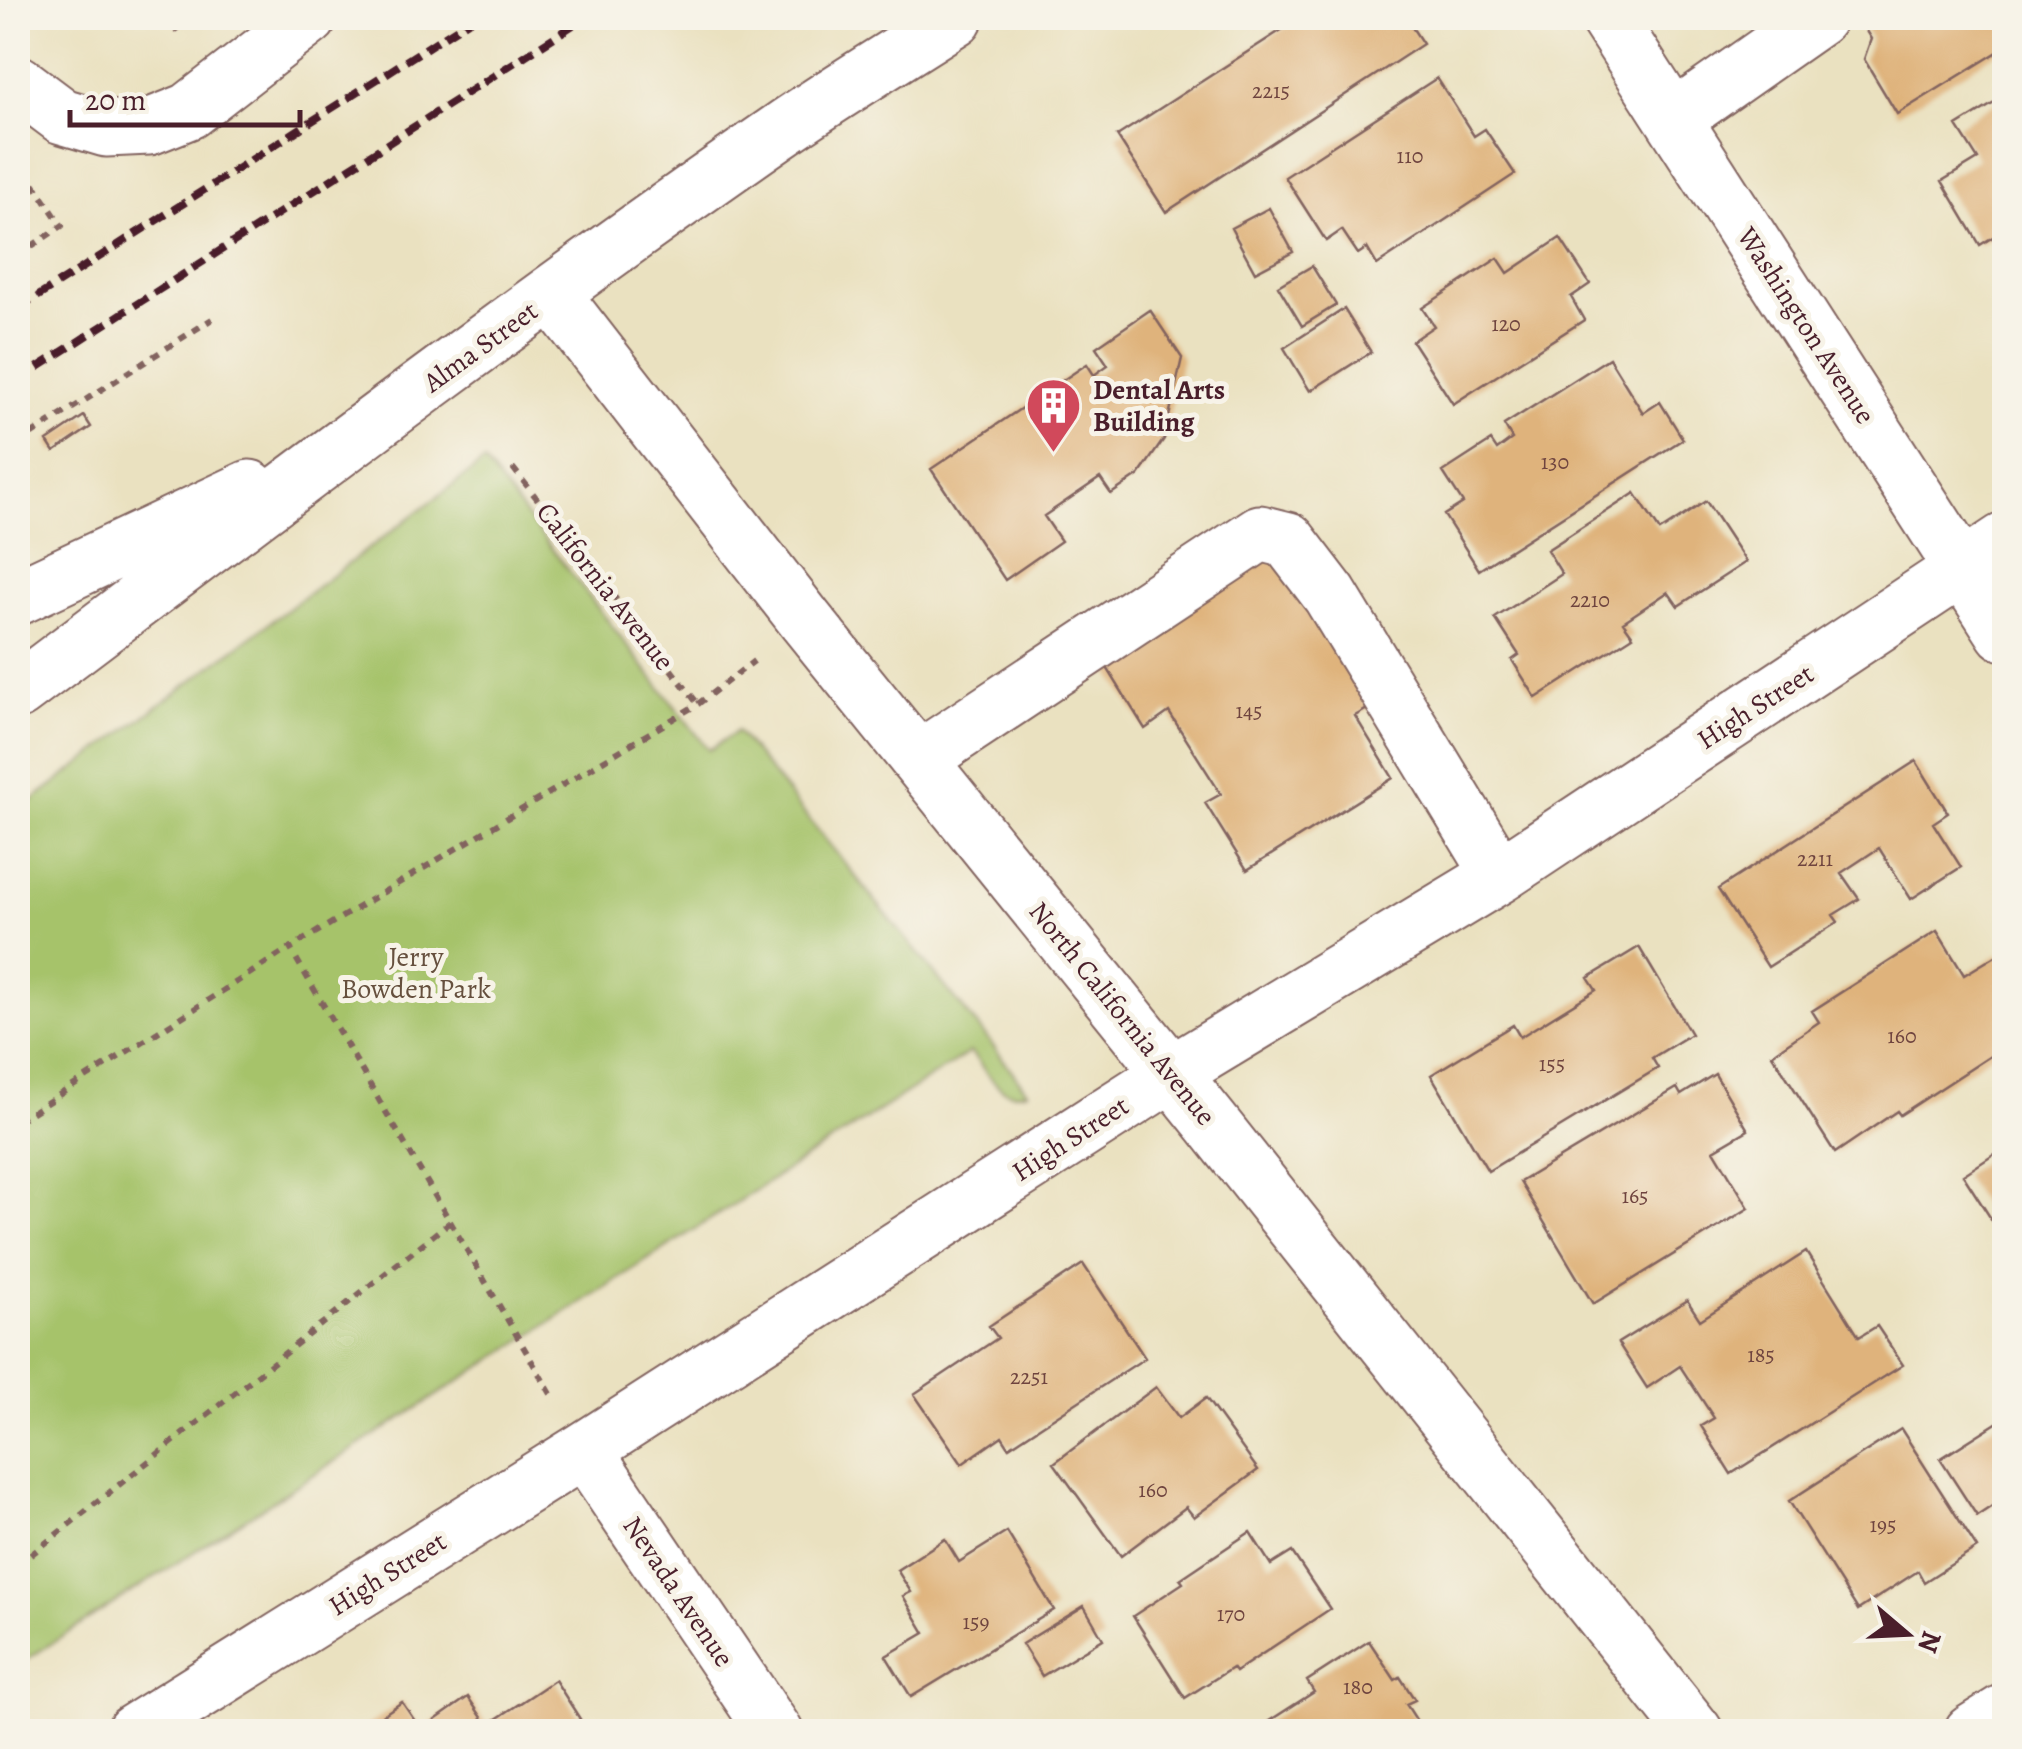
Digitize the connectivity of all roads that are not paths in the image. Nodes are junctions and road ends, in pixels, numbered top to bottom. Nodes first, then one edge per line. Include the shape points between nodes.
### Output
1 (309, 18) edge
2 (955, 18) edge
3 (1608, 18) edge
4 (1818, 18) edge
5 (18, 84) edge
6 (1674, 119) junction
7 (552, 294) junction
8 (352, 440) junction
9 (1984, 554) edge
10 (18, 597) edge
11 (2004, 634) edge
12 (18, 692) edge
13 (919, 759) junction
14 (1500, 874) junction
15 (1172, 1073) junction
16 (584, 1450) junction
17 (2004, 1712) edge
18 (134, 1732) edge
19 (774, 1732) edge
20 (1695, 1732) edge
21 (1972, 1732) edge

1 - 5 street via 189,111 149,127 106,128 62,116
2 - 7 street, Alma Street via 782,129
3 - 6 street, Washington Avenue
4 - 6 street
6 - 9 street, Washington Avenue
7 - 8 street, Alma Street
7 - 13 street, North California Avenue
8 - 10 street
8 - 12 street, Alma Street
9 - 11 street, Washington Avenue
9 - 14 street, High Street
13 - 14 street via 1260,534 1288,540 1330,595
13 - 15 street, North California Avenue
14 - 15 street, High Street
15 - 16 street, High Street
15 - 20 street, North California Avenue
16 - 18 street, High Street
16 - 19 street, Nevada Avenue
17 - 21 street

